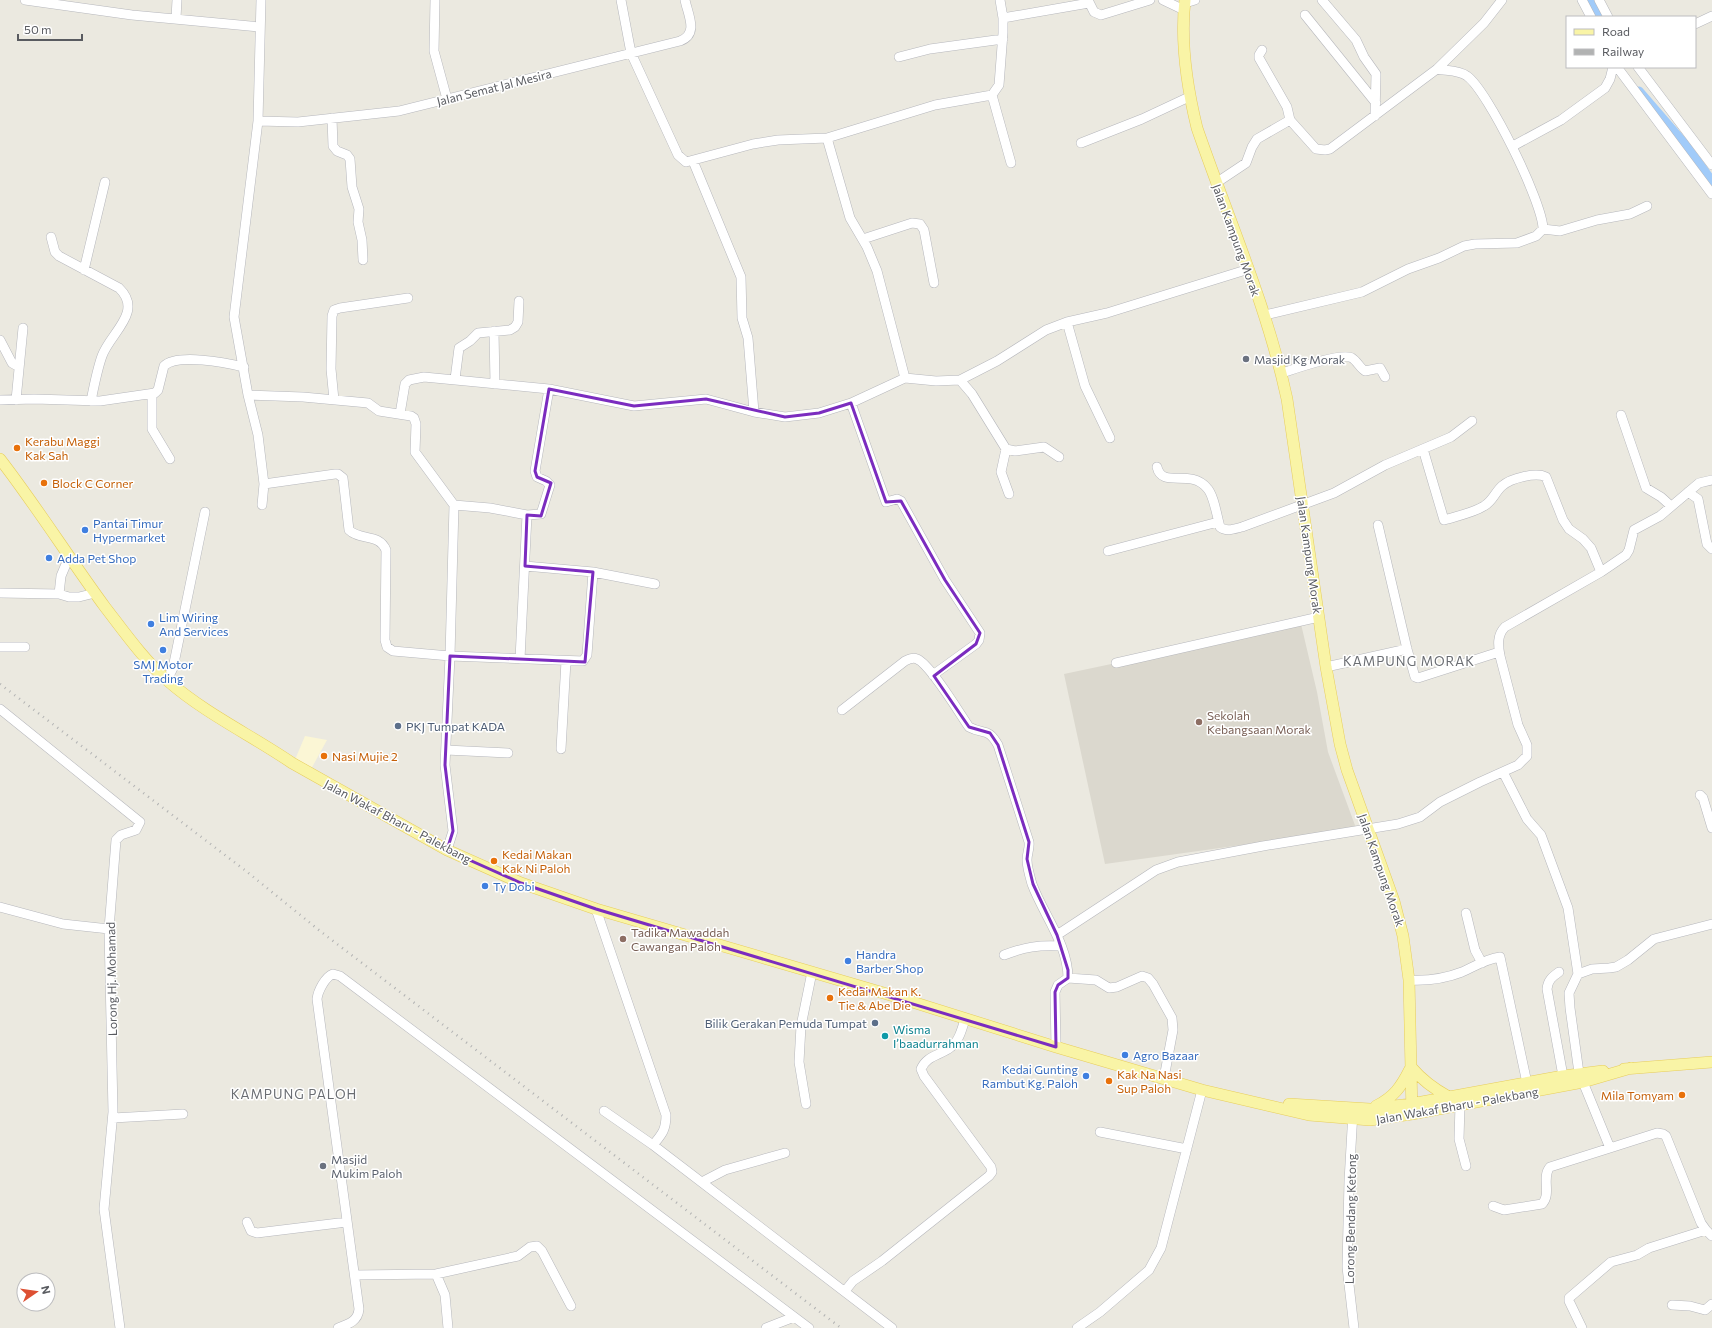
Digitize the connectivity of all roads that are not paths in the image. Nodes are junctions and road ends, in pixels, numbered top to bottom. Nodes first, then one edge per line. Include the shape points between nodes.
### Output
1 (25, 0) edge
2 (177, 0) edge
3 (261, 0) edge
4 (435, 0) edge
5 (622, 0) edge
6 (685, 0) edge
7 (1000, 0) edge
8 (1150, 0) edge
9 (1163, 0) edge
10 (1322, 0) edge
11 (1502, 0) edge
12 (1582, 0) edge
13 (1599, 0) edge
14 (1088, 2) edge
15 (1187, 3) edge
16 (1305, 15) dead end
17 (1590, 16) edge
18 (1607, 16) edge
19 (1712, 16) edge
20 (176, 18) junction
21 (1003, 18) junction
22 (1696, 24) edge
23 (260, 27) junction
24 (1003, 39) junction
25 (1262, 50) dead end
26 (631, 53) junction
27 (899, 57) dead end
28 (1613, 68) edge
29 (1618, 68) edge
30 (1639, 68) edge
31 (1437, 69) junction
32 (992, 95) junction
33 (1189, 97) junction
34 (447, 99) junction
35 (1376, 103) junction
36 (1375, 116) junction
37 (332, 118) junction
38 (1290, 120) junction
39 (258, 121) junction
40 (827, 138) junction
41 (1081, 143) dead end
42 (1512, 146) junction
43 (693, 161) junction
44 (1011, 163) dead end
45 (1712, 165) edge
46 (105, 182) dead end
47 (1216, 183) junction
48 (1712, 194) edge
49 (1647, 206) dead end
50 (1543, 230) junction
51 (50, 236) dead end
52 (863, 240) junction
53 (363, 260) dead end
54 (1249, 269) junction
55 (84, 270) junction
56 (934, 283) dead end
57 (408, 298) dead end
58 (519, 301) dead end
59 (1265, 315) junction
60 (1067, 322) junction
61 (23, 328) dead end
62 (494, 331) junction
63 (0, 340) edge
64 (244, 366) junction
65 (19, 367) junction
66 (1282, 373) junction
67 (1385, 377) dead end
68 (905, 378) junction
69 (454, 379) junction
70 (960, 380) junction
71 (495, 384) junction
72 (549, 389) junction
73 (152, 394) junction
74 (248, 395) junction
75 (0, 400) edge
76 (16, 400) junction
77 (334, 400) junction
78 (90, 401) junction
79 (851, 403) junction
80 (754, 412) junction
81 (400, 414) junction
82 (1621, 415) dead end
83 (1472, 421) dead end
84 (1110, 438) dead end
85 (1006, 449) junction
86 (1423, 449) junction
87 (1059, 457) dead end
88 (170, 458) dead end
89 (0, 459) edge
90 (1157, 467) dead end
91 (1712, 480) edge
92 (264, 484) junction
93 (1688, 492) junction
94 (1009, 494) dead end
95 (262, 505) dead end
96 (454, 505) junction
97 (1302, 505) junction
98 (1671, 506) junction
99 (205, 512) dead end
100 (528, 515) junction
101 (1218, 522) junction
102 (1378, 525) dead end
103 (1712, 548) edge
104 (1108, 551) dead end
105 (70, 557) junction
106 (524, 566) junction
107 (593, 572) junction
108 (1601, 572) junction
109 (655, 584) dead end
110 (0, 593) edge
111 (95, 593) junction
112 (59, 594) junction
113 (1319, 617) junction
114 (0, 647) edge
115 (25, 647) dead end
116 (1407, 649) junction
117 (1499, 652) junction
118 (450, 656) junction
119 (520, 659) junction
120 (566, 661) junction
121 (1116, 663) dead end
122 (1326, 667) junction
123 (934, 675) junction
124 (167, 680) junction
125 (0, 709) edge
126 (842, 710) dead end
127 (561, 749) dead end
128 (446, 750) junction
129 (508, 753) dead end
130 (1503, 772) junction
131 (1700, 795) dead end
132 (1712, 828) edge
133 (1368, 829) junction
134 (447, 850) junction
135 (0, 907) edge
136 (596, 908) junction
137 (1466, 913) dead end
138 (1712, 924) edge
139 (109, 929) junction
140 (1057, 935) junction
141 (1060, 946) junction
142 (1004, 955) dead end
143 (1482, 963) junction
144 (812, 972) junction
145 (1559, 972) dead end
146 (1578, 974) junction
147 (1068, 978) junction
148 (1409, 980) junction
149 (965, 1019) junction
150 (1056, 1047) junction
151 (1712, 1062) edge
152 (1411, 1067) junction
153 (1563, 1076) junction
154 (1164, 1078) junction
155 (1581, 1078) junction
156 (1526, 1083) junction
157 (1202, 1090) junction
158 (1449, 1097) junction
159 (806, 1104) dead end
160 (1460, 1105) junction
161 (1370, 1109) junction
162 (1412, 1109) junction
163 (604, 1111) dead end
164 (183, 1114) dead end
165 (1353, 1114) junction
166 (113, 1118) junction
167 (1100, 1132) dead end
168 (653, 1145) junction
169 (1610, 1148) junction
170 (1187, 1149) junction
171 (786, 1153) dead end
172 (1466, 1166) dead end
173 (702, 1182) junction
174 (1493, 1206) dead end
175 (247, 1222) dead end
176 (347, 1222) junction
177 (1709, 1233) edge
178 (436, 1274) junction
179 (355, 1275) junction
180 (845, 1291) junction
181 (1712, 1304) edge
182 (1672, 1305) dead end
183 (571, 1306) dead end
184 (794, 1317) junction
185 (120, 1328) edge
186 (338, 1328) edge
187 (448, 1328) edge
188 (766, 1328) edge
189 (809, 1328) edge
190 (892, 1328) edge
191 (1077, 1328) edge
192 (1354, 1328) edge
193 (1582, 1328) edge

1 - 20 street via 132,15
2 - 20 street
3 - 23 street
4 - 34 street via 434,51
5 - 26 street
6 - 26 street, Jalan Semat Jal Mesira via 691,27 691,33 686,39
7 - 21 street
8 - 14 street via 1101,15 1094,12
9 - 15 street
10 - 35 street via 1356,40 1376,74
11 - 31 street via 1484,23
12 - 17 street
13 - 18 street
14 - 21 street
15 - 33 main road, Jalan Kampung Morak via 1186,68
16 - 35 street
19 - 22 street
20 - 23 street
21 - 24 street
23 - 39 street
24 - 27 street via 930,49
24 - 32 street via 999,85
25 - 38 street via 1259,58 1287,107
26 - 34 street, Jalan Semat Jal Mesira
26 - 43 street via 678,155 686,162
28 - 42 street via 1605,88 1561,120
29 - 48 street
30 - 45 street
31 - 36 street
31 - 42 street via 1466,75 1474,83 1482,92
32 - 40 street via 936,105
32 - 44 street
33 - 41 street
33 - 47 main road, Jalan Kampung Morak
34 - 37 street, Jalan Semat Jal Mesira via 399,110
35 - 36 street
36 - 38 street via 1325,150 1316,149
37 - 39 street, Jalan Semat Jal Mesira via 298,122
37 - 53 street via 333,146 336,151 350,159 352,187 359,209 358,222
38 - 47 street via 1258,139 1246,163
39 - 64 street via 234,317
40 - 43 street via 753,144
40 - 52 street via 850,218
42 - 50 street via 1542,216
43 - 80 street via 741,277 742,318 748,338
46 - 55 street
47 - 54 main road, Jalan Kampung Morak
49 - 50 street via 1630,214 1560,231
50 - 59 street via 1536,236 1516,243 1464,246 1408,269 1362,292
51 - 55 street via 54,252
52 - 56 street via 912,223 920,224 924,230
52 - 68 street via 877,270
54 - 59 main road, Jalan Kampung Morak
54 - 60 street via 1107,313
55 - 78 street via 119,288 126,296 129,312 103,355
57 - 77 street via 334,310 331,369
58 - 62 street via 518,322 515,327 510,330
59 - 66 main road, Jalan Kampung Morak
60 - 70 street via 1035,336 997,361
60 - 84 street via 1085,386
61 - 65 street
62 - 69 street via 478,333 459,348
62 - 71 street
63 - 65 street via 12,363
64 - 73 street via 196,359 171,363 164,366 158,390
64 - 74 street
65 - 76 street
66 - 67 street via 1326,359 1348,356 1365,371 1380,368
66 - 97 main road, Jalan Kampung Morak
68 - 70 street via 936,382
68 - 79 street
69 - 71 street
69 - 81 street via 424,377 409,380 404,387
70 - 85 street via 972,394
71 - 72 street
72 - 80 street via 634,406 706,399
72 - 100 street via 535,471 537,477 548,483 550,488 541,514
73 - 78 street
73 - 88 street via 153,432
74 - 77 street via 303,396
74 - 92 street via 258,435
75 - 76 street
76 - 78 street
77 - 81 street via 370,403 379,411
79 - 80 street via 820,413 785,417
79 - 123 street via 886,502 897,499 901,501 945,580 980,634 976,644
81 - 96 street via 414,418 415,452
82 - 98 street via 1646,488
83 - 86 street via 1450,437
85 - 87 street via 1015,452 1041,447
85 - 94 street via 1002,472
86 - 97 street via 1386,465 1334,494
86 - 108 street via 1444,520 1486,505 1508,482 1540,475 1546,477 1563,520 1569,529 1591,548
89 - 105 main road, Jalan Wakaf Bharu - Palekbang
90 - 101 street via 1164,478 1192,479 1209,489
91 - 93 street via 1699,483
92 - 95 street
92 - 118 street via 341,475 345,482 349,530 359,536 377,539 386,550 386,644 391,650 398,652
93 - 98 street
93 - 103 street via 1698,498 1707,544
96 - 100 street
96 - 118 street
97 - 101 street via 1230,530 1223,530
97 - 113 main road, Jalan Kampung Morak
98 - 108 street via 1660,516 1634,530 1628,554
99 - 124 street via 173,668
100 - 106 street
101 - 104 street
102 - 116 street
105 - 111 main road, Jalan Wakaf Bharu - Palekbang
105 - 112 street via 61,576
106 - 107 street
106 - 119 street
107 - 109 street
107 - 120 street via 586,659 580,662
108 - 117 street via 1506,627 1499,637
110 - 112 street
111 - 112 street via 79,597
111 - 124 main road, Jalan Wakaf Bharu - Palekbang via 134,644
113 - 121 street
113 - 122 main road, Jalan Kampung Morak
114 - 115 street
116 - 117 street via 1416,678
116 - 122 street
117 - 130 street via 1518,725 1528,752 1524,761
118 - 119 street
118 - 128 street
119 - 120 street
120 - 127 street
122 - 133 main road, Jalan Kampung Morak via 1340,744
123 - 126 street via 917,659 911,658
123 - 140 street via 969,727 990,733 998,745 1029,842 1027,859 1033,884
124 - 134 main road, Jalan Wakaf Bharu - Palekbang via 193,701 292,763
125 - 139 street, Lorong Hj. Mohamad via 140,822 136,830 119,836 116,840
128 - 129 street
128 - 134 street via 445,765 453,831
130 - 133 street via 1440,802 1420,817
130 - 146 street via 1527,819 1541,835 1568,908
131 - 132 street
133 - 140 street via 1178,862 1156,870
133 - 148 main road, Jalan Kampung Morak via 1400,920
134 - 136 main road, Jalan Wakaf Bharu - Palekbang via 520,883
135 - 139 street via 63,924
136 - 144 main road, Jalan Wakaf Bharu - Palekbang
136 - 168 street via 666,1116 666,1126 662,1135
137 - 143 street via 1475,950
138 - 146 street via 1654,939 1616,967 1592,969
139 - 166 street, Lorong Hj. Mohamad
140 - 141 street
141 - 142 street via 1022,948
141 - 147 street
143 - 148 street via 1460,973 1430,981
143 - 156 street via 1500,957
144 - 149 main road, Jalan Wakaf Bharu - Palekbang
144 - 159 street via 801,1026 799,1062
145 - 153 street via 1552,977 1547,988
146 - 155 street via 1569,993
147 - 150 street via 1058,985 1056,992
147 - 154 street via 1096,980 1109,988 1142,976 1148,978 1170,1012 1173,1024
148 - 152 main road, Jalan Kampung Morak
149 - 150 main road, Jalan Wakaf Bharu - Palekbang
149 - 180 street via 960,1034 951,1047 929,1058 921,1070 991,1167 992,1172 882,1261 853,1281
150 - 154 main road, Jalan Wakaf Bharu - Palekbang
151 - 155 main road, Jalan Wakaf Bharu - Palekbang via 1631,1068
152 - 158 main road via 1434,1089
152 - 161 main road via 1402,1085 1388,1100
152 - 162 main road, Jalan Kampung Morak
153 - 155 main road, Jalan Wakaf Bharu - Palekbang
153 - 156 main road, Jalan Wakaf Bharu - Palekbang
154 - 157 main road, Jalan Wakaf Bharu - Palekbang
155 - 160 main road, Jalan Wakaf Bharu - Palekbang
155 - 169 street
156 - 158 main road, Jalan Wakaf Bharu - Palekbang
157 - 165 main road, Jalan Wakaf Bharu - Palekbang via 1259,1102
157 - 170 street
158 - 162 main road, Jalan Wakaf Bharu - Palekbang
160 - 162 main road, Jalan Wakaf Bharu - Palekbang
160 - 172 street via 1459,1139
161 - 162 main road, Jalan Wakaf Bharu - Palekbang
161 - 165 main road, Jalan Wakaf Bharu - Palekbang
162 - 165 main road, Jalan Wakaf Bharu - Palekbang via 1370,1120
163 - 168 street
164 - 166 street
165 - 192 street, Lorong Bendang Ketong via 1347,1267
166 - 185 street, Lorong Hj. Mohamad via 104,1211
167 - 170 street
168 - 173 street
169 - 174 street via 1550,1167 1547,1172 1546,1198 1542,1204 1504,1210
169 - 177 street via 1657,1133 1666,1136
170 - 191 street via 1161,1248 1149,1270
171 - 173 street via 725,1170
173 - 180 street
175 - 176 street via 251,1231 257,1233
176 - 179 street
176 - 184 street via 317,999 327,978 333,974 340,976
177 - 193 street via 1649,1248 1637,1255 1611,1262 1569,1298 1568,1301
178 - 179 street
178 - 183 street via 518,1256 530,1247 537,1246
178 - 187 street via 445,1295
179 - 186 street via 358,1314 353,1322
180 - 190 street
181 - 182 street via 1705,1310
184 - 188 street
184 - 189 street

